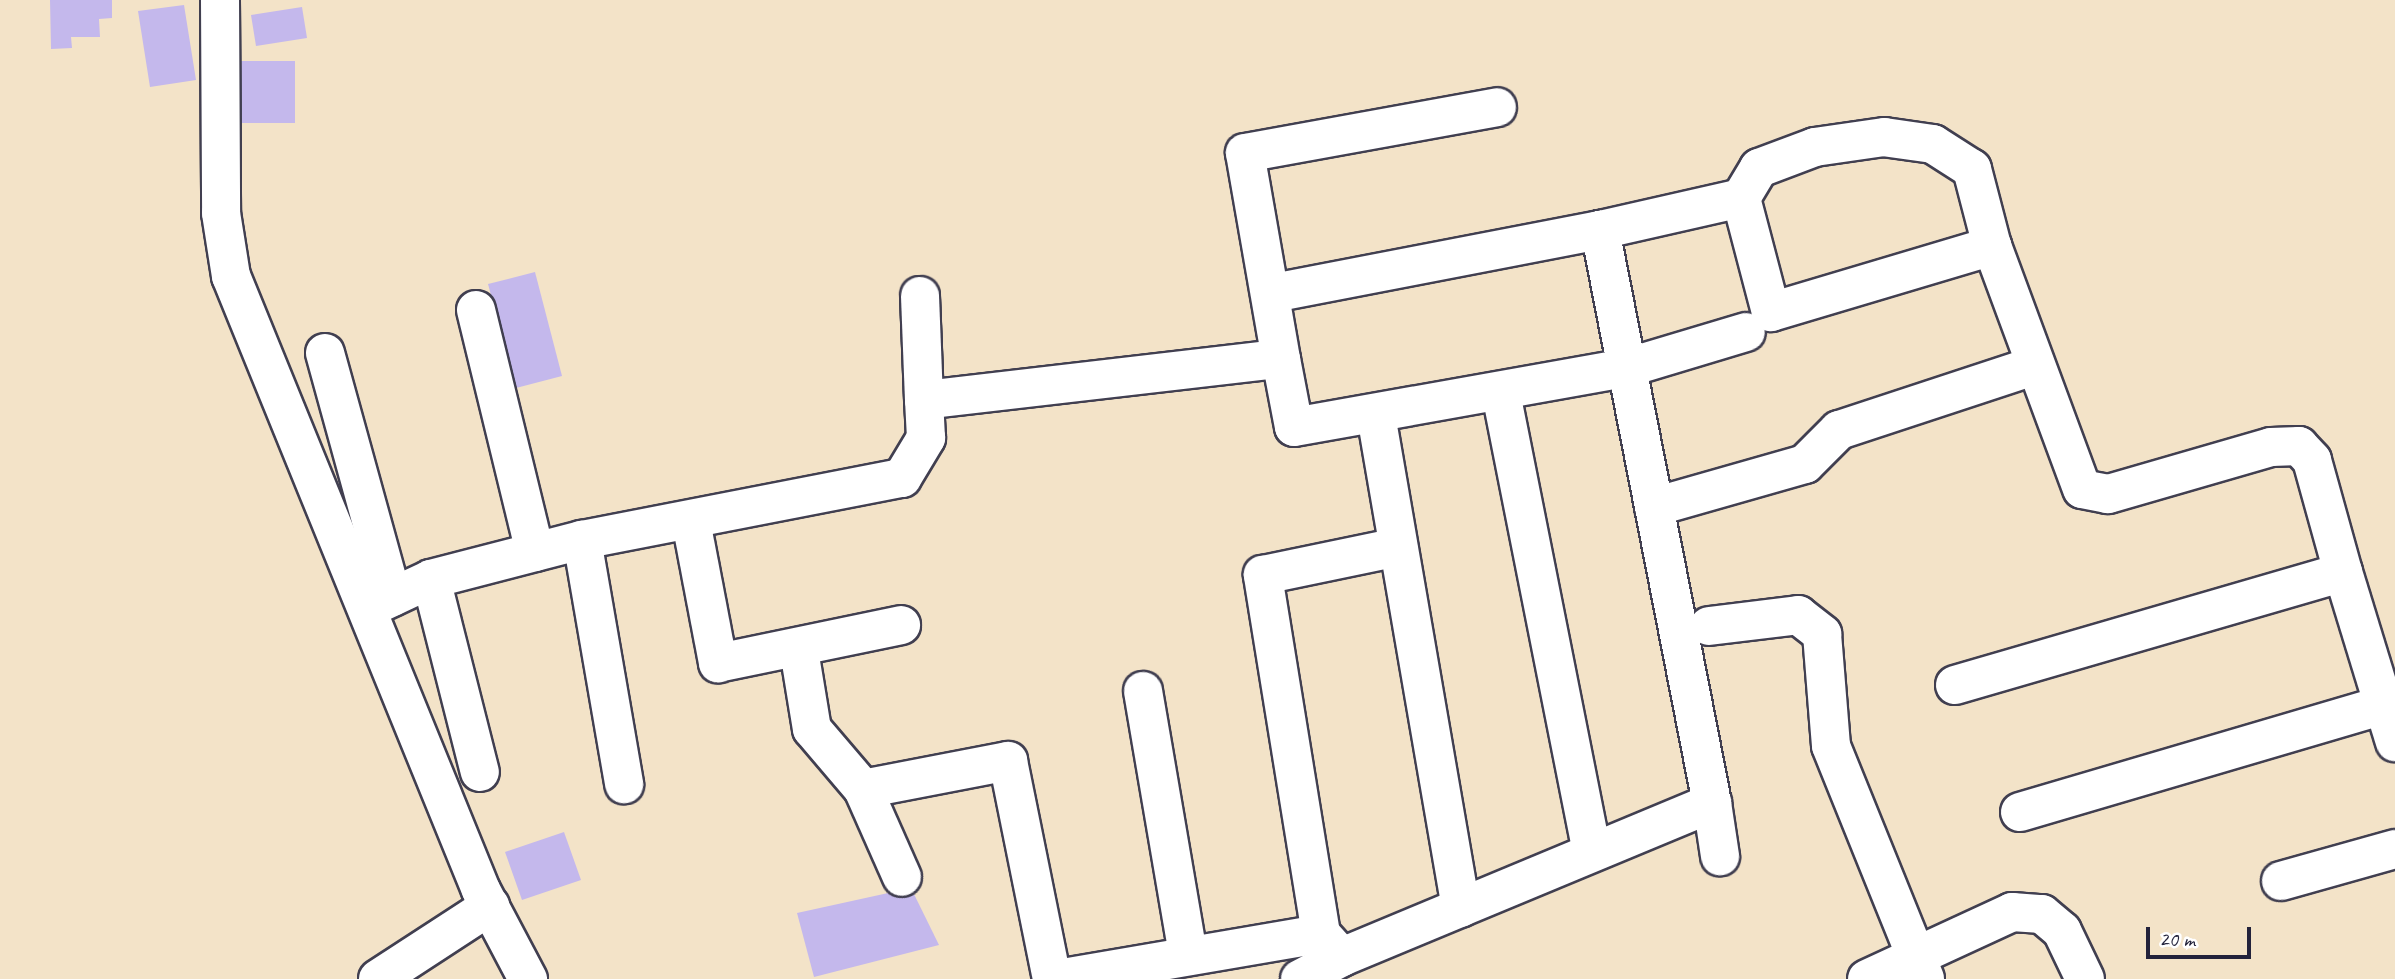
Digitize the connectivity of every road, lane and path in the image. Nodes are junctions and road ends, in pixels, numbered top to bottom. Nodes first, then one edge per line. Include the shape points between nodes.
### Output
1 (220, 0) edge
2 (1497, 107) dead end
3 (1741, 198) junction
4 (1600, 230) junction
5 (1992, 246) junction
6 (1273, 293) junction
7 (920, 296) dead end
8 (476, 310) dead end
9 (1746, 332) dead end
10 (325, 353) dead end
11 (1281, 359) junction
12 (2034, 366) junction
13 (1626, 368) junction
14 (1501, 393) junction
15 (924, 400) junction
16 (1376, 415) junction
17 (1654, 507) junction
18 (691, 521) junction
19 (582, 540) junction
20 (1398, 547) junction
21 (535, 552) junction
22 (2343, 572) junction
23 (431, 579) junction
24 (381, 602) junction
25 (901, 625) dead end
26 (1709, 626) dead end
27 (799, 650) junction
28 (1955, 685) dead end
29 (1143, 691) dead end
30 (2384, 705) junction
31 (2395, 742) edge
32 (480, 772) dead end
33 (624, 784) dead end
34 (863, 789) junction
35 (1712, 803) junction
36 (2020, 812) dead end
37 (1591, 849) junction
38 (2395, 849) edge
39 (1720, 856) dead end
40 (902, 877) dead end
41 (2281, 881) dead end
42 (490, 906) junction
43 (1461, 908) junction
44 (1332, 946) junction
45 (1188, 954) junction
46 (1920, 968) edge
47 (378, 979) edge
48 (528, 979) edge
49 (1055, 979) edge
50 (1300, 979) edge
51 (1867, 979) edge
52 (2085, 979) edge

1 - 24 street via 221,213 231,276
2 - 6 street via 1245,153
3 - 4 street
3 - 5 street via 1759,168 1815,147 1884,137 1934,144 1972,169
3 - 5 street via 1771,312
4 - 6 street
4 - 13 street
5 - 12 street
6 - 11 street
7 - 15 street
8 - 21 street
9 - 13 street
10 - 24 street
11 - 15 street
11 - 16 street via 1294,427
12 - 17 street via 1839,430 1805,464
12 - 22 street via 2082,489 2108,494 2271,447 2299,446 2312,460
13 - 14 street
13 - 17 street
14 - 16 street
14 - 37 street
15 - 18 street via 926,438 902,478
16 - 20 street
17 - 35 street
18 - 19 street
18 - 27 street via 718,663
19 - 21 street
19 - 33 street
20 - 43 street
20 - 44 street via 1263,575
21 - 23 street
22 - 28 street
22 - 30 street
23 - 24 street
23 - 32 street
24 - 42 street
25 - 27 street
26 - 46 street via 1798,614 1822,634 1830,746
27 - 34 street via 812,729
29 - 45 street
30 - 31 street
30 - 36 street
34 - 40 street
34 - 49 street via 1008,761
35 - 37 street
35 - 39 street
37 - 43 street
38 - 41 street
42 - 47 street
42 - 48 street
43 - 44 street
44 - 45 street
44 - 50 street
45 - 49 street
46 - 51 street
46 - 52 street via 2012,912 2042,914 2062,931

